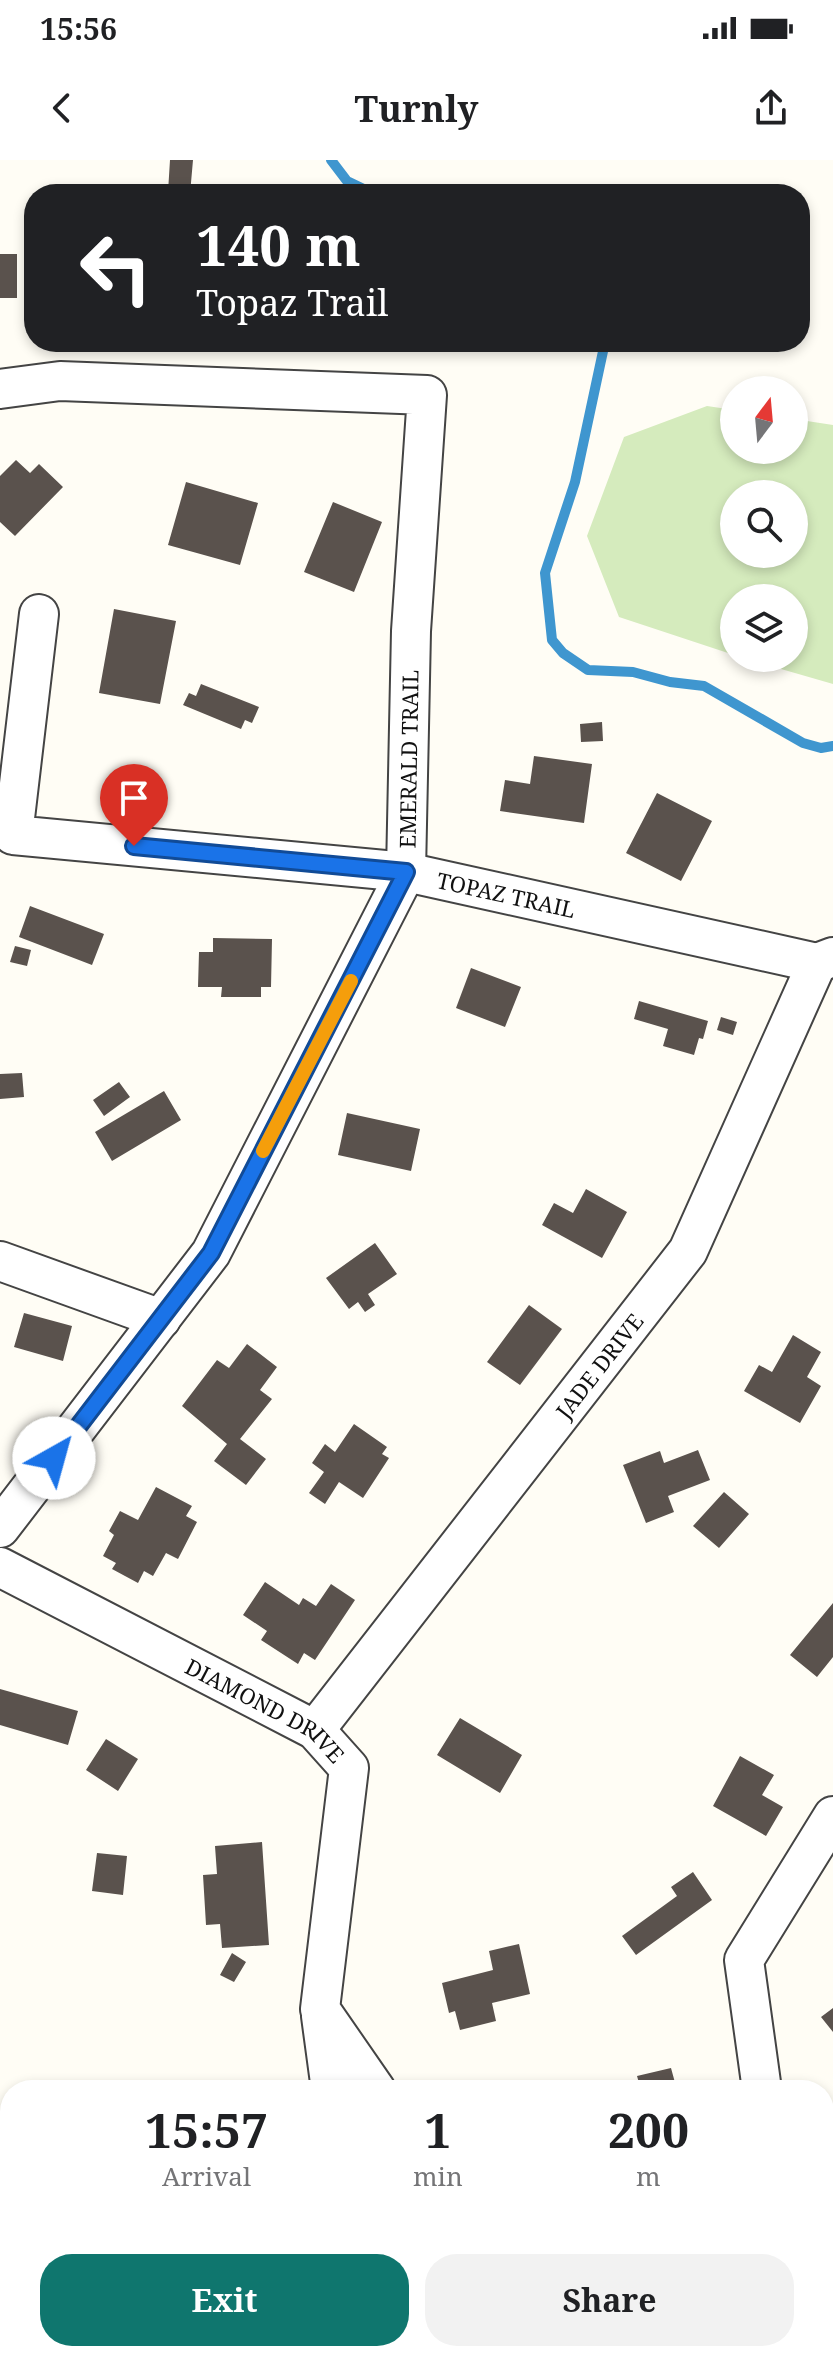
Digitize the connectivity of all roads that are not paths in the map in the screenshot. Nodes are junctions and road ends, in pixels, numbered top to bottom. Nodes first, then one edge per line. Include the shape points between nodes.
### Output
1 (0, 389) edge
2 (39, 614) dead end
3 (406, 872) junction
4 (825, 960) edge
5 (0, 1261) edge
6 (161, 1319) junction
7 (0, 1528) edge
8 (0, 1567) edge
9 (315, 1730) junction
10 (833, 1816) edge
11 (320, 2009) junction
12 (330, 2080) edge
13 (369, 2080) edge
14 (761, 2080) edge

1 - 3 street, EMERALD TRAIL via 60,381 427,395 411,631
2 - 3 street, TOPAZ TRAIL via 13,835
3 - 4 street, TOPAZ TRAIL
3 - 6 street, EMERALD TRAIL via 211,1253
4 - 9 street, JADE DRIVE via 688,1251
5 - 6 street
6 - 7 street, EMERALD TRAIL
8 - 9 street, DIAMOND DRIVE
9 - 11 street, DIAMOND DRIVE via 349,1768
10 - 14 street via 744,1960
11 - 12 street, DIAMOND DRIVE
11 - 13 street

